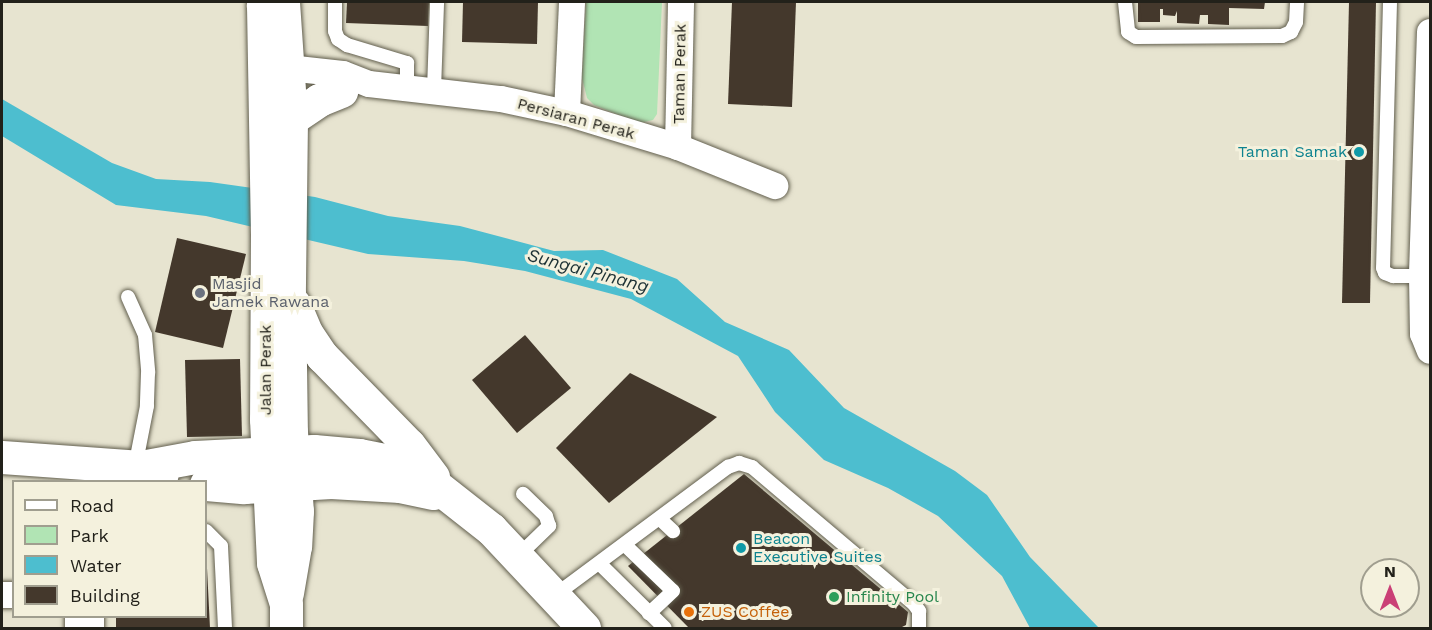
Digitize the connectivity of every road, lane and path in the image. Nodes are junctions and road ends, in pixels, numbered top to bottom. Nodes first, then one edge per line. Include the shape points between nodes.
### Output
1 (265, 2) edge
2 (283, 2) edge
3 (335, 2) edge
4 (437, 2) edge
5 (572, 2) edge
6 (681, 2) edge
7 (1125, 2) edge
8 (1297, 2) edge
9 (1389, 2) edge
10 (1431, 32) edge
11 (355, 88) junction
12 (407, 88) junction
13 (434, 90) junction
14 (279, 96) junction
15 (1429, 112) edge
16 (567, 113) junction
17 (678, 147) junction
18 (775, 186) dead end
19 (279, 242) junction
20 (1422, 276) junction
21 (289, 294) junction
22 (128, 297) dead end
23 (1431, 351) edge
24 (2, 457) edge
25 (138, 467) junction
26 (281, 469) junction
27 (77, 472) edge
28 (180, 480) edge
29 (207, 484) edge
30 (523, 494) dead end
31 (446, 495) junction
32 (660, 519) junction
33 (673, 531) dead end
34 (207, 532) edge
35 (625, 545) junction
36 (517, 557) junction
37 (600, 564) junction
38 (554, 596) junction
39 (649, 613) junction
40 (286, 616) edge
41 (225, 628) edge
42 (584, 628) edge
43 (665, 628) edge
44 (919, 628) edge

1 - 14 main road, Jalan Perak
2 - 14 main road, Jalan Perak
3 - 12 lane via 338,39 407,63
4 - 13 lane
5 - 16 street
6 - 17 street, Taman Perak
7 - 8 lane via 1128,32 1136,37 1282,36 1291,32 1296,22
9 - 20 lane via 1383,268 1393,276
10 - 15 street
11 - 12 street, Persiaran Perak
11 - 14 main road via 319,100
11 - 14 street, Persiaran Perak via 343,74
12 - 13 street, Persiaran Perak
13 - 16 street, Persiaran Perak
14 - 19 main road, Jalan Perak
14 - 19 main road, Jalan Perak via 290,170
15 - 20 street
16 - 17 street, Persiaran Perak
17 - 18 street, Persiaran Perak
19 - 21 main road, Jalan Perak
19 - 26 main road, Jalan Perak
20 - 23 street via 1424,334
21 - 26 main road, Jalan Perak
21 - 31 main road via 314,345 409,445
22 - 25 lane via 145,335 148,373
24 - 27 main road
25 - 26 main road via 195,457
25 - 27 main road
25 - 28 main road
26 - 29 main road
26 - 31 main road via 331,482 400,486
26 - 40 main road, Jalan Perak via 273,563
30 - 36 lane via 546,516 549,526
31 - 36 main road via 491,529
32 - 33 lane
32 - 35 lane
32 - 44 lane via 728,467 739,463 752,467 914,604 919,611
34 - 41 lane via 221,546
35 - 37 lane
35 - 39 lane via 673,591
36 - 38 main road
37 - 38 lane
37 - 39 lane
38 - 42 main road
39 - 43 lane

